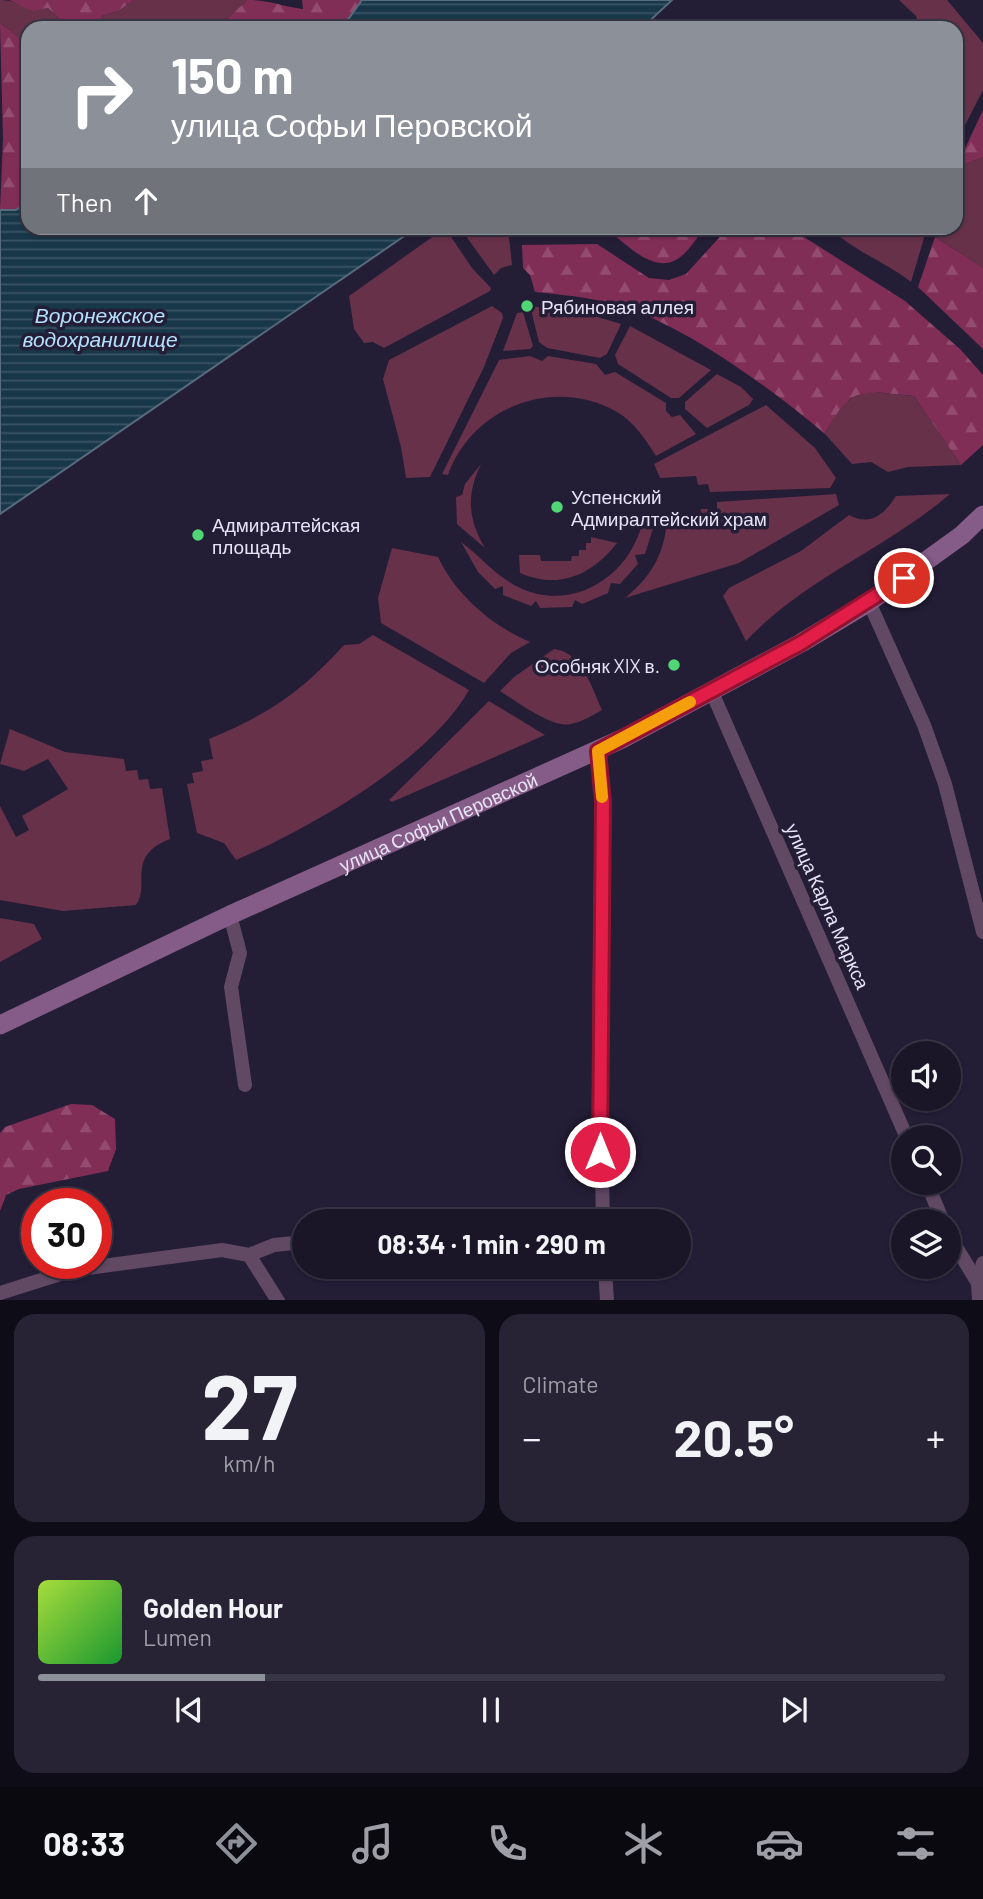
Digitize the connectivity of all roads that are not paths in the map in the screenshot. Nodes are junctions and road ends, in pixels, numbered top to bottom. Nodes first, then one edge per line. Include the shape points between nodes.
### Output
1 (983, 515) edge
2 (869, 602) junction
3 (711, 690) junction
4 (598, 751) junction
5 (230, 915) junction
6 (983, 932) edge
7 (0, 1025) edge
8 (245, 1086) dead end
9 (901, 1125) edge
10 (603, 1209) edge
11 (292, 1243) edge
12 (249, 1255) junction
13 (961, 1255) edge
14 (983, 1263) edge
15 (606, 1279) edge
16 (978, 1283) junction
17 (0, 1293) edge
18 (278, 1300) edge
19 (607, 1300) edge
20 (979, 1300) edge

1 - 2 main road, улица Софьи Перовской
2 - 3 main road, улица Софьи Перовской
2 - 6 street via 945,784
3 - 4 main road, улица Софьи Перовской
3 - 9 street, улица Карла Маркса
4 - 5 main road, улица Софьи Перовской
4 - 10 street via 603,802 599,1033
5 - 7 main road, улица Софьи Перовской
5 - 8 street via 240,953 231,986
11 - 12 street
12 - 17 street via 222,1250 73,1270
12 - 18 street
13 - 16 street
14 - 16 street
15 - 19 street
16 - 20 street

